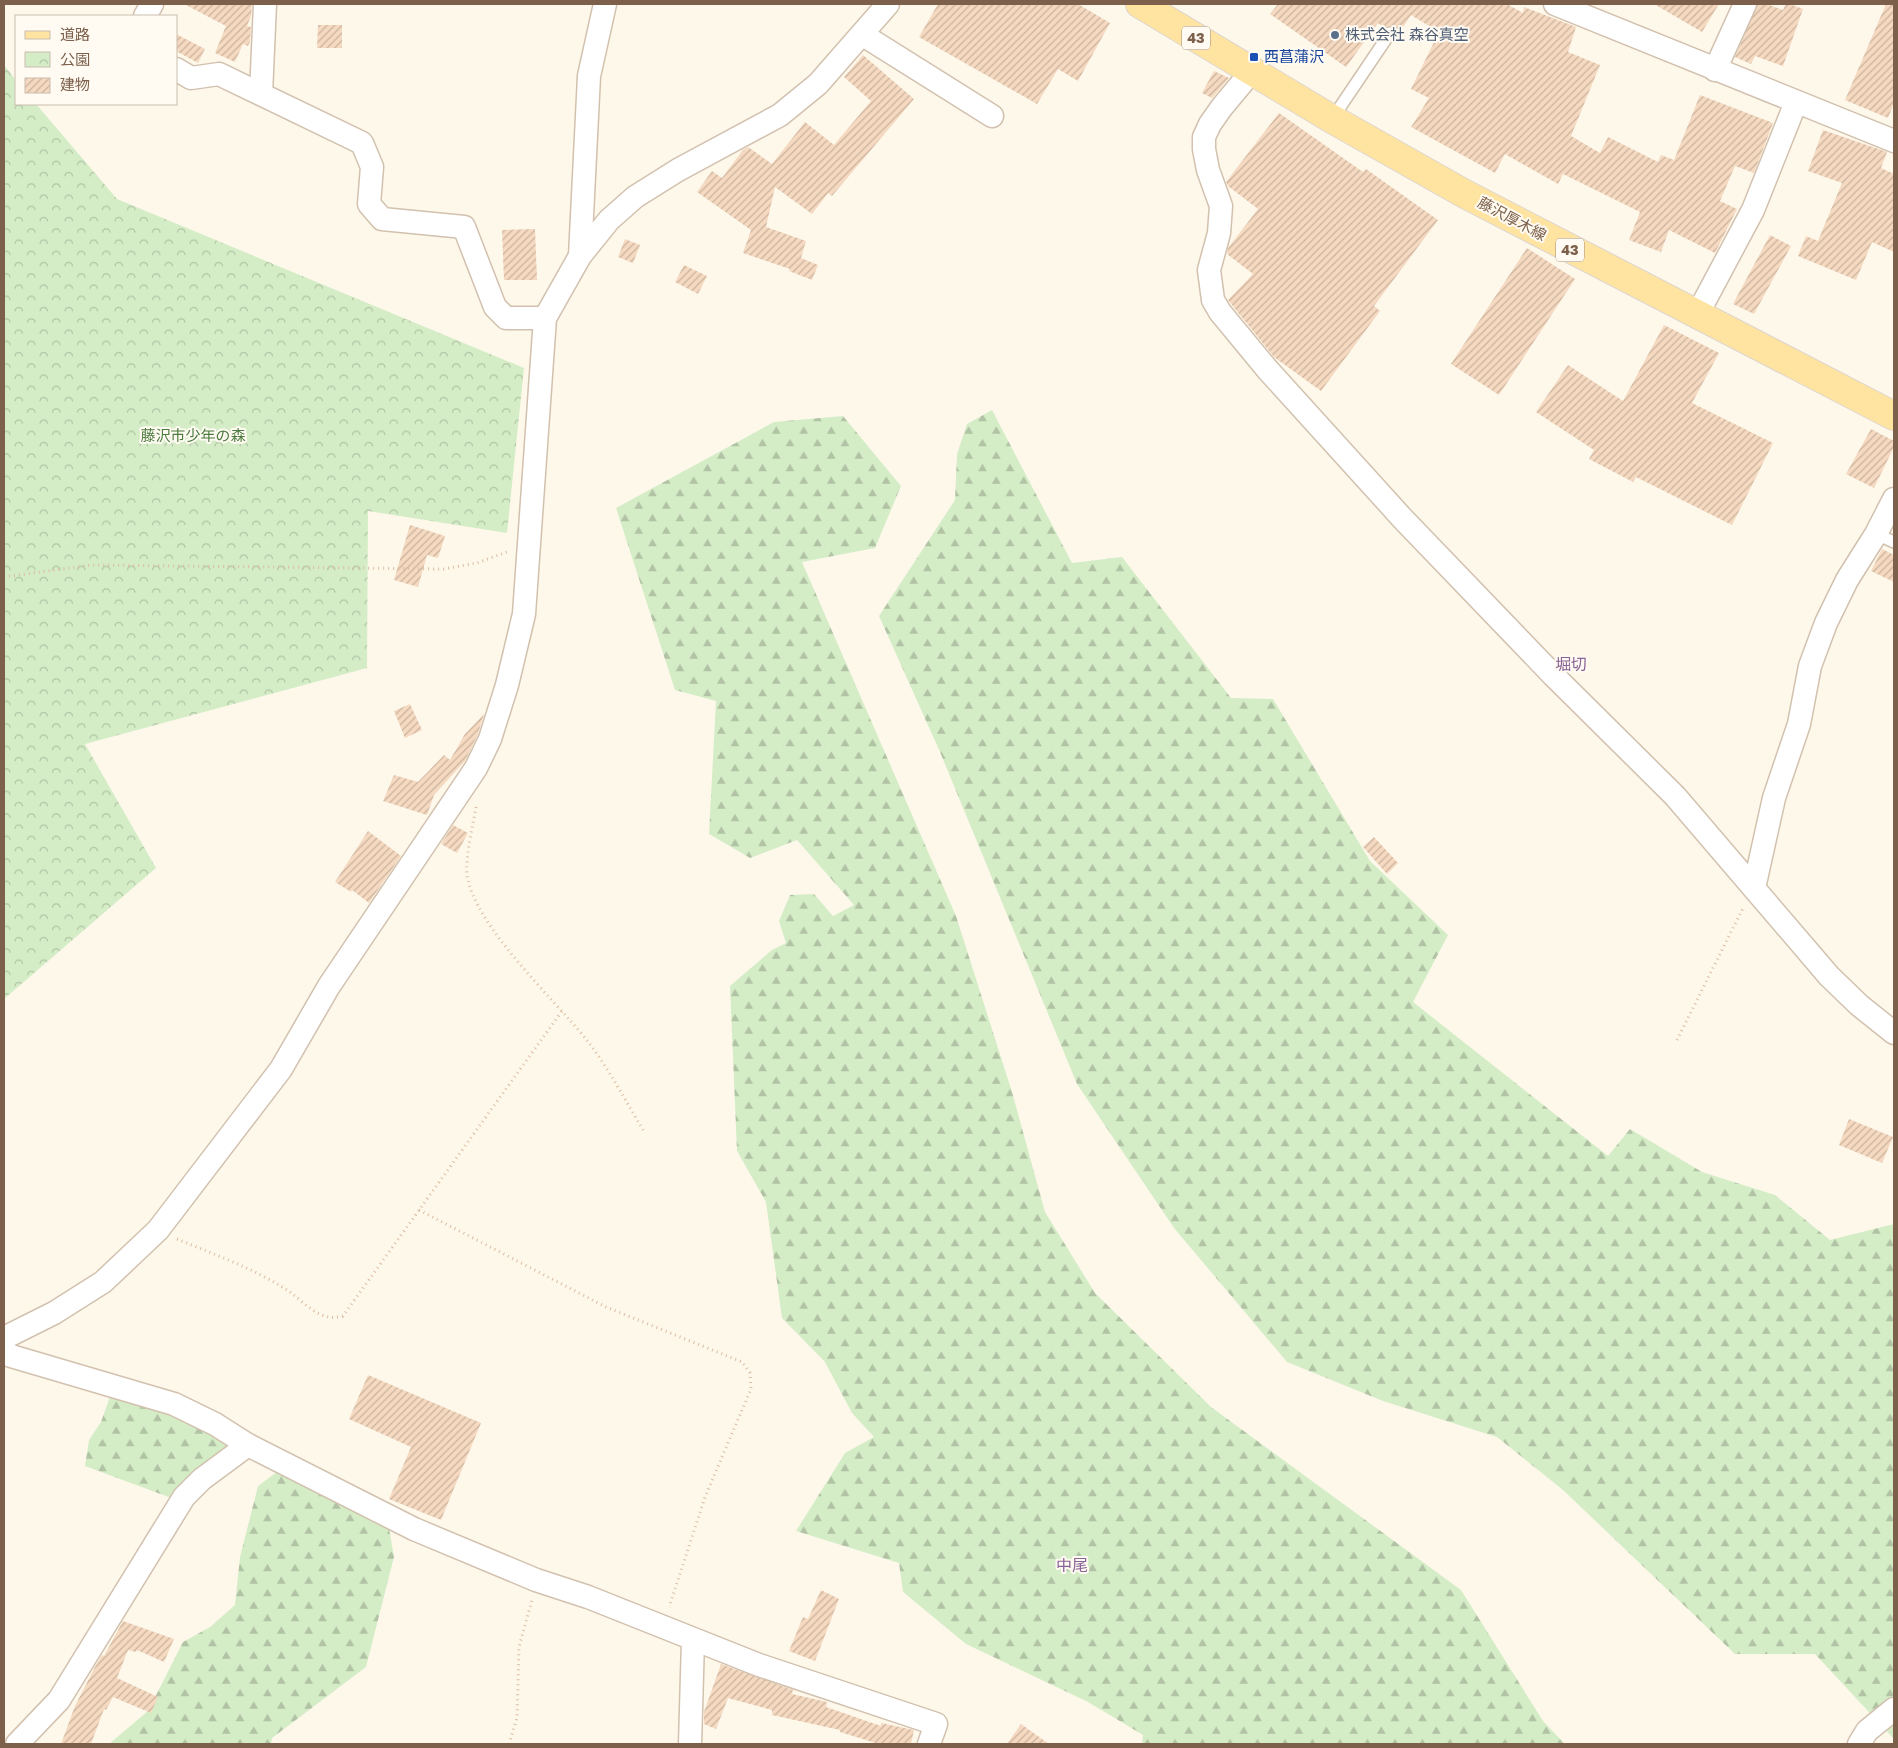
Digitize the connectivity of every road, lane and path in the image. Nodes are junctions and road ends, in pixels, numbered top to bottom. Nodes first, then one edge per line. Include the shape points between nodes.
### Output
1 (152, 4) edge
2 (265, 4) edge
3 (605, 4) edge
4 (888, 4) edge
5 (1140, 4) edge
6 (1555, 4) edge
7 (1746, 4) edge
8 (146, 15) edge
9 (1390, 33) dead end
10 (863, 35) junction
11 (178, 70) edge
12 (1715, 70) junction
13 (1252, 71) junction
14 (261, 94) junction
15 (1796, 102) junction
16 (992, 116) dead end
17 (1332, 119) junction
18 (1894, 141) edge
19 (580, 256) junction
20 (1697, 315) junction
21 (545, 318) junction
22 (1894, 416) edge
23 (1894, 499) edge
24 (1885, 538) edge
25 (516, 549) dead end
26 (4, 577) edge
27 (477, 800) dead end
28 (1754, 888) junction
29 (562, 1010) junction
30 (1894, 1033) edge
31 (1677, 1040) dead end
32 (644, 1133) dead end
33 (419, 1210) junction
34 (158, 1230) junction
35 (4, 1338) edge
36 (4, 1351) edge
37 (248, 1446) junction
38 (536, 1580) junction
39 (662, 1628) junction
40 (693, 1640) junction
41 (1894, 1709) edge
42 (17, 1744) edge
43 (509, 1744) edge
44 (690, 1744) edge
45 (930, 1744) edge
46 (1859, 1744) edge

1 - 8 street
2 - 14 street
3 - 19 street via 589,76
4 - 10 street
5 - 13 main road, 藤沢厚木線 / 43
6 - 12 street
7 - 12 street
9 - 17 lane
10 - 16 street
10 - 19 street via 818,84 780,115 635,197 609,220
11 - 14 street via 191,78 219,74
12 - 15 street
13 - 17 main road, 藤沢厚木線 / 43
13 - 28 street via 1210,124 1204,137 1208,170 1220,206 1219,233 1209,270 1216,306 1267,369 1403,519 1675,796
14 - 21 street via 362,143 372,167 369,204 382,219 464,227 495,307 506,318
15 - 18 street
15 - 20 street via 1752,210
17 - 20 main road, 藤沢厚木線 / 43 via 1465,194
19 - 21 street
20 - 22 main road, 藤沢厚木線 / 43
21 - 34 street via 524,614 490,739 476,768 329,986 281,1069
23 - 24 street
24 - 28 street via 1847,580 1826,623 1810,666 1799,724 1774,798
25 - 26 path via 477,564 444,568 92,565
27 - 29 path via 466,873 472,896 487,922
28 - 30 street via 1829,976
28 - 31 path
29 - 32 path via 588,1041
29 - 33 path
33 - 34 path via 343,1316 333,1319 321,1316 260,1275
33 - 39 path via 606,1307 742,1362 750,1373 751,1389 705,1497
34 - 35 street via 103,1282 54,1313
36 - 37 street via 11,1356 174,1404 215,1424
37 - 38 street via 414,1529
37 - 42 street via 202,1479 184,1497 59,1700
38 - 39 street via 588,1597
38 - 43 path via 519,1647 516,1718
39 - 40 street
40 - 44 street
40 - 45 street via 936,1724
41 - 46 street via 1867,1732

